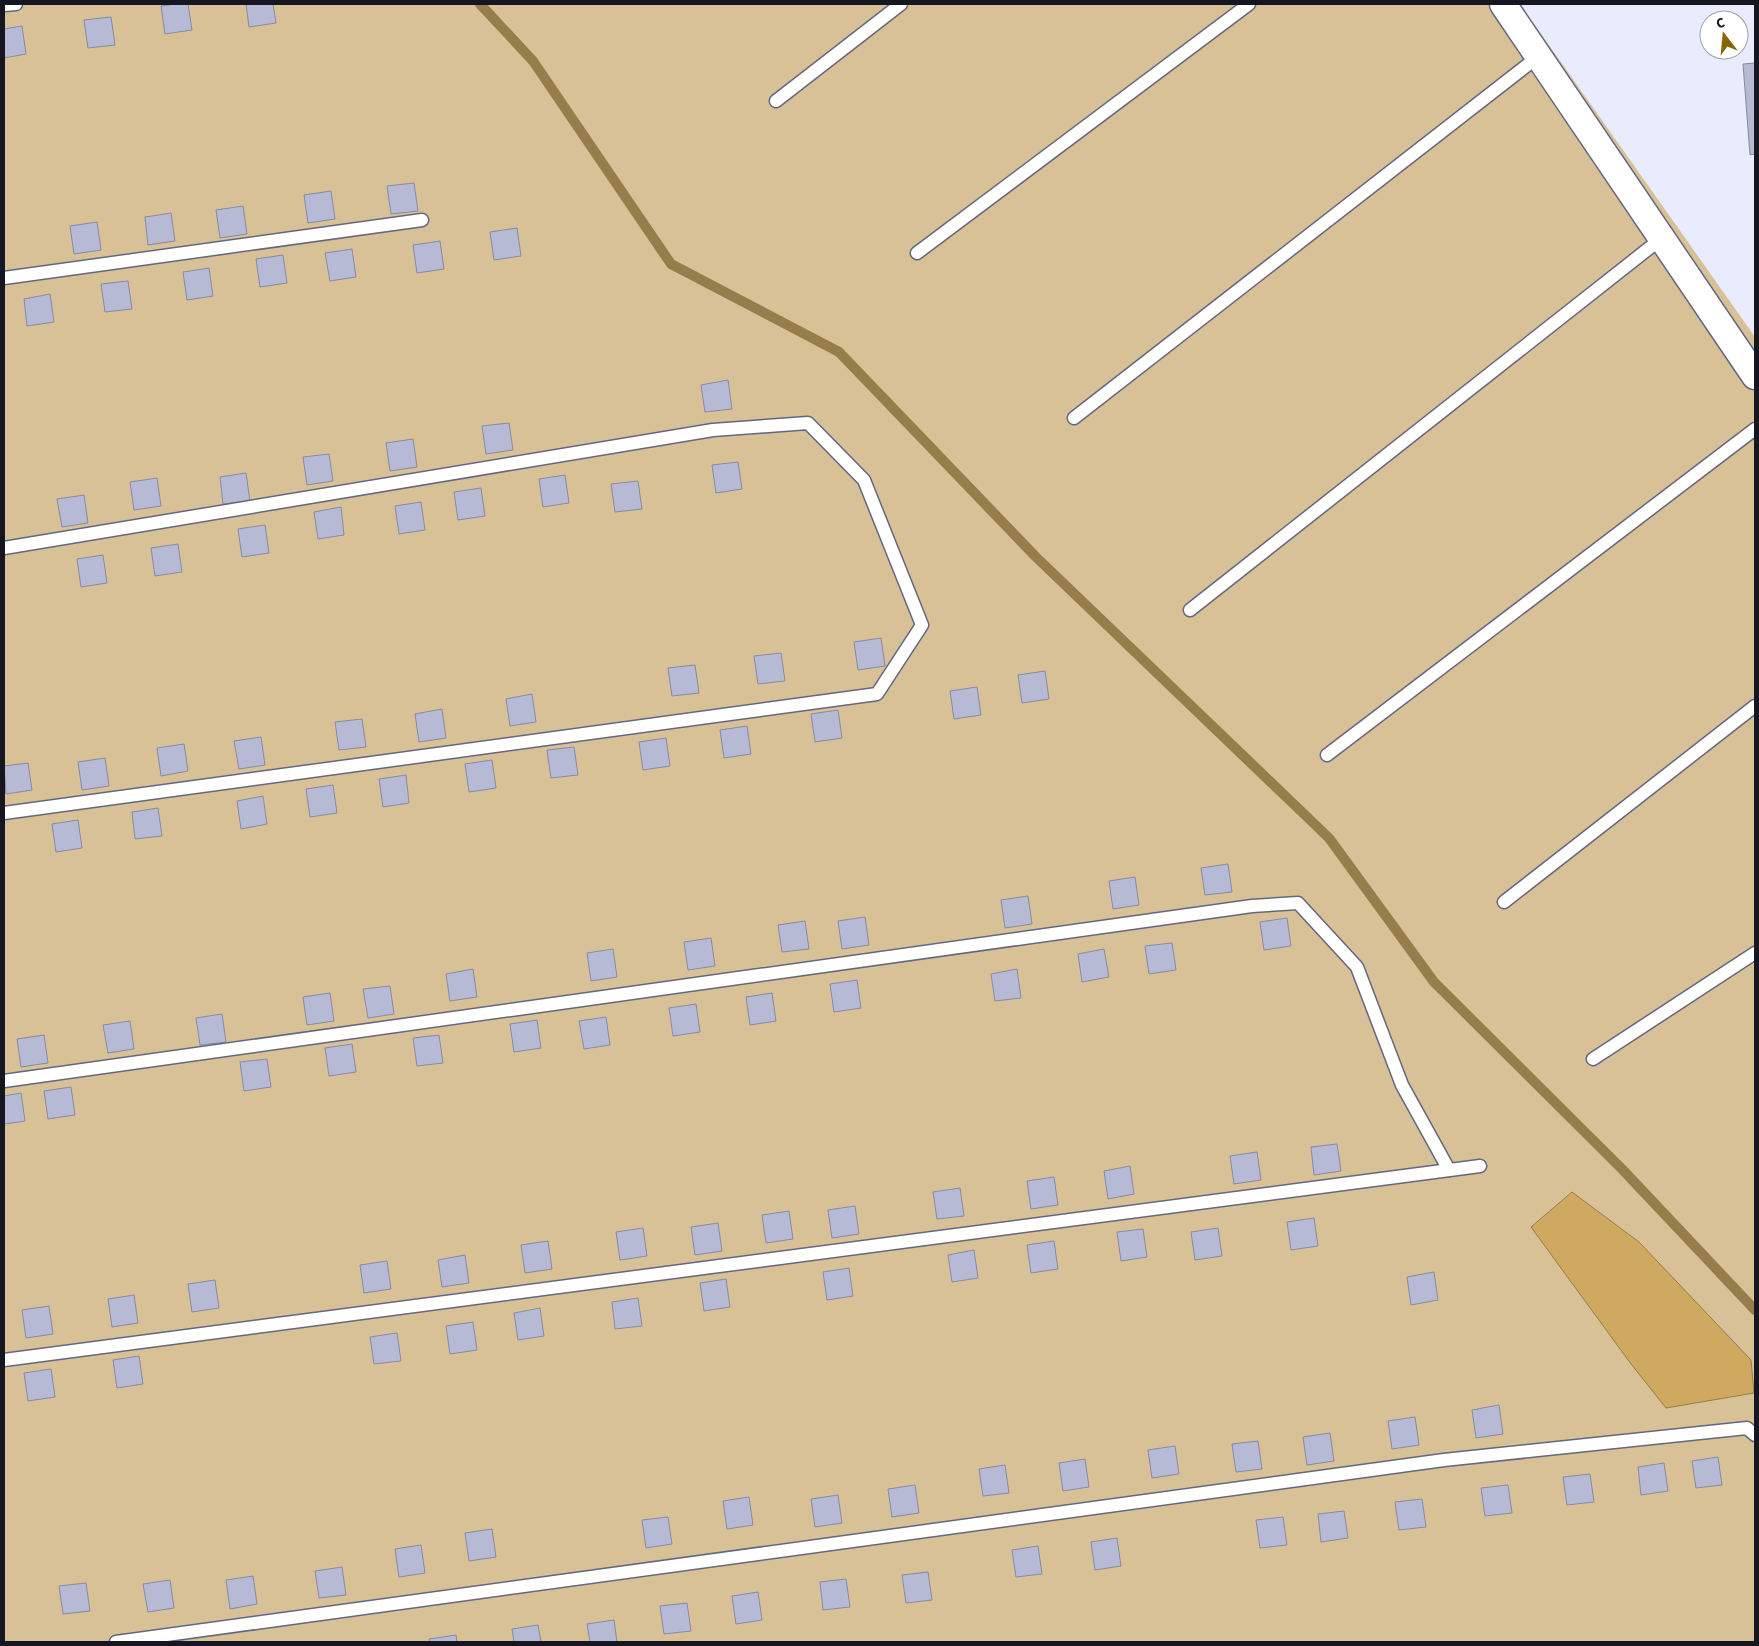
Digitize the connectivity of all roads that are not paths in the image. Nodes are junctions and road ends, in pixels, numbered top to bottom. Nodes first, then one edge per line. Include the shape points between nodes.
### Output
1 (16, 4) edge
2 (901, 4) edge
3 (1249, 4) edge
4 (1504, 4) edge
5 (4, 5) edge
6 (1539, 56) junction
7 (776, 100) dead end
8 (422, 220) dead end
9 (1662, 238) junction
10 (917, 253) dead end
11 (4, 278) edge
12 (1755, 376) edge
13 (1074, 418) dead end
14 (1755, 429) edge
15 (4, 548) edge
16 (1190, 610) dead end
17 (1755, 706) edge
18 (1327, 755) dead end
19 (4, 813) edge
20 (1504, 902) dead end
21 (1755, 953) edge
22 (1594, 1059) dead end
23 (4, 1081) edge
24 (1480, 1166) dead end
25 (1450, 1170) junction
26 (4, 1360) edge
27 (1755, 1435) edge
28 (116, 1642) edge

1 - 5 lane
2 - 7 lane
3 - 10 lane
4 - 6 street
6 - 9 street
6 - 13 lane
8 - 11 lane
9 - 12 street
9 - 16 lane
14 - 18 lane
15 - 19 lane via 714,430 808,423 864,480 922,625 877,694
17 - 20 lane
21 - 22 lane
23 - 25 lane via 1252,906 1298,903 1357,966 1402,1085
24 - 25 lane
25 - 26 lane
27 - 28 lane via 1747,1428 1444,1460

